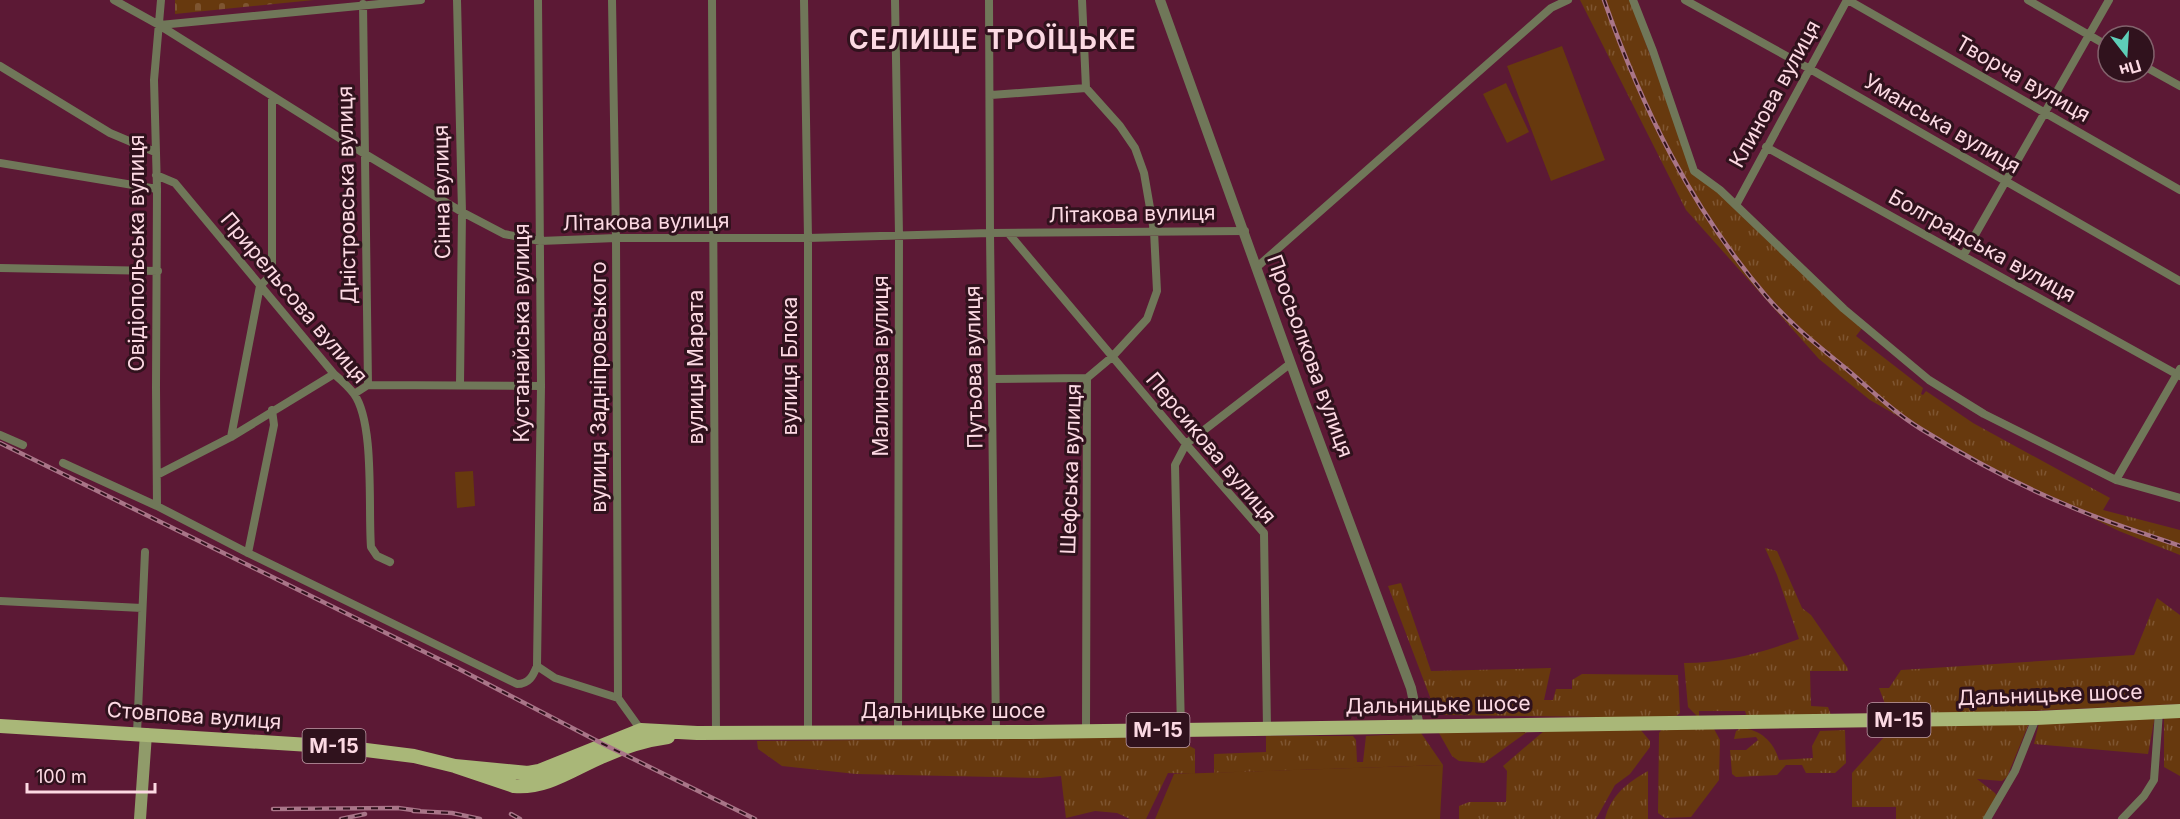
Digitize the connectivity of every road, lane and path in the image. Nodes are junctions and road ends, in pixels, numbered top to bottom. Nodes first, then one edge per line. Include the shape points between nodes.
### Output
1 (114, 0) edge
2 (162, 0) edge
3 (421, 0) edge
4 (457, 0) edge
5 (538, 0) edge
6 (612, 0) edge
7 (712, 0) edge
8 (804, 0) edge
9 (895, 0) edge
10 (989, 0) edge
11 (1082, 0) edge
12 (1160, 0) edge
13 (1568, 0) edge
14 (1633, 0) edge
15 (1684, 0) edge
16 (1848, 0) edge
17 (2028, 0) edge
18 (2109, 0) edge
19 (363, 4) junction
20 (159, 25) junction
21 (2089, 35) junction
22 (2096, 39) edge
23 (0, 66) edge
24 (1810, 69) junction
25 (2156, 73) edge
26 (2180, 86) edge
27 (1086, 88) junction
28 (991, 95) junction
29 (272, 96) junction
30 (2044, 112) junction
31 (1766, 147) junction
32 (155, 152) junction
33 (365, 154) junction
34 (0, 163) edge
35 (156, 175) junction
36 (2006, 182) junction
37 (157, 189) junction
38 (2180, 190) edge
39 (1736, 205) junction
40 (462, 212) junction
41 (1154, 231) junction
42 (1245, 231) junction
43 (990, 233) junction
44 (1009, 234) junction
45 (899, 236) junction
46 (616, 238) junction
47 (713, 238) junction
48 (808, 238) junction
49 (540, 241) junction
50 (1963, 256) junction
51 (1257, 267) junction
52 (0, 268) edge
53 (158, 271) junction
54 (2180, 281) edge
55 (260, 286) junction
56 (1112, 357) junction
57 (1291, 363) junction
58 (2179, 373) edge
59 (334, 374) junction
60 (1087, 378) junction
61 (993, 379) junction
62 (460, 384) junction
63 (368, 385) junction
64 (541, 386) junction
65 (354, 394) junction
66 (272, 410) junction
67 (0, 435) edge
68 (231, 437) junction
69 (1186, 444) junction
70 (23, 445) dead end
71 (63, 463) dead end
72 (157, 475) junction
73 (2116, 480) junction
74 (2180, 498) edge
75 (157, 506) junction
76 (145, 552) dead end
77 (248, 553) junction
78 (390, 562) dead end
79 (0, 601) edge
80 (142, 608) junction
81 (537, 666) junction
82 (618, 698) junction
83 (2180, 711) edge
84 (2159, 712) junction
85 (2036, 718) junction
86 (0, 726) edge
87 (1419, 726) junction
88 (1267, 729) junction
89 (641, 730) junction
90 (1181, 730) junction
91 (1086, 732) junction
92 (697, 733) junction
93 (716, 733) junction
94 (808, 733) junction
95 (897, 733) junction
96 (996, 733) junction
97 (141, 734) junction
98 (455, 766) junction
99 (140, 819) edge
100 (1987, 819) edge
101 (2122, 819) edge

1 - 20 street, Літакова вулиця
2 - 20 street, Овідіопольська вулиця
3 - 19 street
4 - 40 street, Сінна вулиця
5 - 49 street, Кустанайська вулиця
6 - 46 street, вулиця Задніпровського
7 - 47 street, вулиця Марата
8 - 48 street, вулиця Блока
9 - 45 street, Малинова вулиця
10 - 28 street, Путьова вулиця
11 - 27 street
12 - 42 street, Просьолкова вулиця
13 - 51 street via 1551,8
14 - 39 street via 1694,171
15 - 24 street, Уманська вулиця
16 - 24 street, Клинова вулиця
16 - 30 street, Творча вулиця
17 - 21 street
18 - 21 street
19 - 20 street
19 - 33 street, Дністровська вулиця
20 - 29 street, Літакова вулиця
20 - 32 street, Овідіопольська вулиця via 154,80
21 - 22 street
21 - 30 street
23 - 32 street via 110,133
24 - 31 street, Клинова вулиця
24 - 36 street, Уманська вулиця
25 - 26 street
27 - 28 street
27 - 41 street, Шефська вулиця via 1135,148 1144,173
28 - 43 street, Путьова вулиця
29 - 33 street, Літакова вулиця
29 - 55 street via 272,274
30 - 36 street
30 - 38 street, Творча вулиця
31 - 39 street, Клинова вулиця
31 - 50 street, Болградська вулиця
32 - 35 street, Овідіопольська вулиця
33 - 40 street, Літакова вулиця
33 - 63 street, Дністровська вулиця
34 - 37 street
35 - 37 street, Овідіопольська вулиця
35 - 55 street, Прирельсова вулиця via 175,183
36 - 50 street
36 - 54 street, Уманська вулиця
37 - 53 street, Овідіопольська вулиця
39 - 73 street via 1844,309 1929,380 1983,414
40 - 49 street, Літакова вулиця via 504,234
40 - 62 street, Сінна вулиця
41 - 42 street, Літакова вулиця
41 - 44 street, Літакова вулиця
41 - 56 street, Шефська вулиця via 1156,291 1147,319
42 - 51 street, Просьолкова вулиця
43 - 44 street, Літакова вулиця
43 - 45 street, Літакова вулиця
43 - 61 street, Путьова вулиця
44 - 56 street, Персикова вулиця
45 - 48 street, Літакова вулиця
45 - 95 street, Малинова вулиця
46 - 47 street, Літакова вулиця
46 - 49 street, Літакова вулиця
46 - 82 street, вулиця Задніпровського
47 - 48 street, Літакова вулиця
47 - 93 street, вулиця Марата
48 - 94 street, вулиця Блока
49 - 64 street, Кустанайська вулиця
50 - 58 street, Болградська вулиця
51 - 57 street, Просьолкова вулиця
52 - 53 street
53 - 72 street, Овідіопольська вулиця
55 - 59 street, Прирельсова вулиця
55 - 68 street
56 - 60 street, Шефська вулиця
56 - 69 street, Персикова вулиця
57 - 69 street
57 - 87 street, Просьолкова вулиця via 1412,688
58 - 73 street
59 - 65 street, Прирельсова вулиця
59 - 66 street
60 - 61 street
60 - 91 street, Шефська вулиця
61 - 96 street, Путьова вулиця
62 - 63 street
62 - 64 street
63 - 65 street
64 - 81 street, Кустанайська вулиця
65 - 78 street, Прирельсова вулиця via 364,413 367,434 371,548
66 - 68 street
66 - 77 street via 274,425
67 - 70 street
68 - 72 street
69 - 88 street, Персикова вулиця via 1264,533
69 - 90 street via 1175,465
71 - 75 street
72 - 75 street, Овідіопольська вулиця
73 - 74 street
75 - 77 street
76 - 80 street
77 - 81 street via 517,684 532,678
79 - 80 street
80 - 97 street
81 - 82 street via 555,678
82 - 89 street
83 - 84 main road, Дальницьке шосе / М-15
84 - 85 main road, Дальницьке шосе / М-15
84 - 101 street via 2154,780
85 - 87 main road, Дальницьке шосе / М-15
85 - 100 street via 2016,771
86 - 97 main road, Стовпова вулиця / М-15
87 - 88 main road, Дальницьке шосе / М-15
88 - 90 main road, Дальницьке шосе / М-15
89 - 92 main road, М-15
89 - 98 main road, Стовпова вулиця / М-15 via 551,768 528,773
90 - 91 main road, Дальницьке шосе / М-15
91 - 96 main road, Дальницьке шосе / М-15
92 - 93 main road, Дальницьке шосе / М-15
92 - 98 main road, Стовпова вулиця / М-15 via 638,743 534,786 514,786
93 - 94 main road, Дальницьке шосе / М-15
94 - 95 main road, Дальницьке шосе / М-15
95 - 96 main road, Дальницьке шосе / М-15
97 - 98 main road, Стовпова вулиця / М-15 via 342,747 414,756
97 - 99 main road

